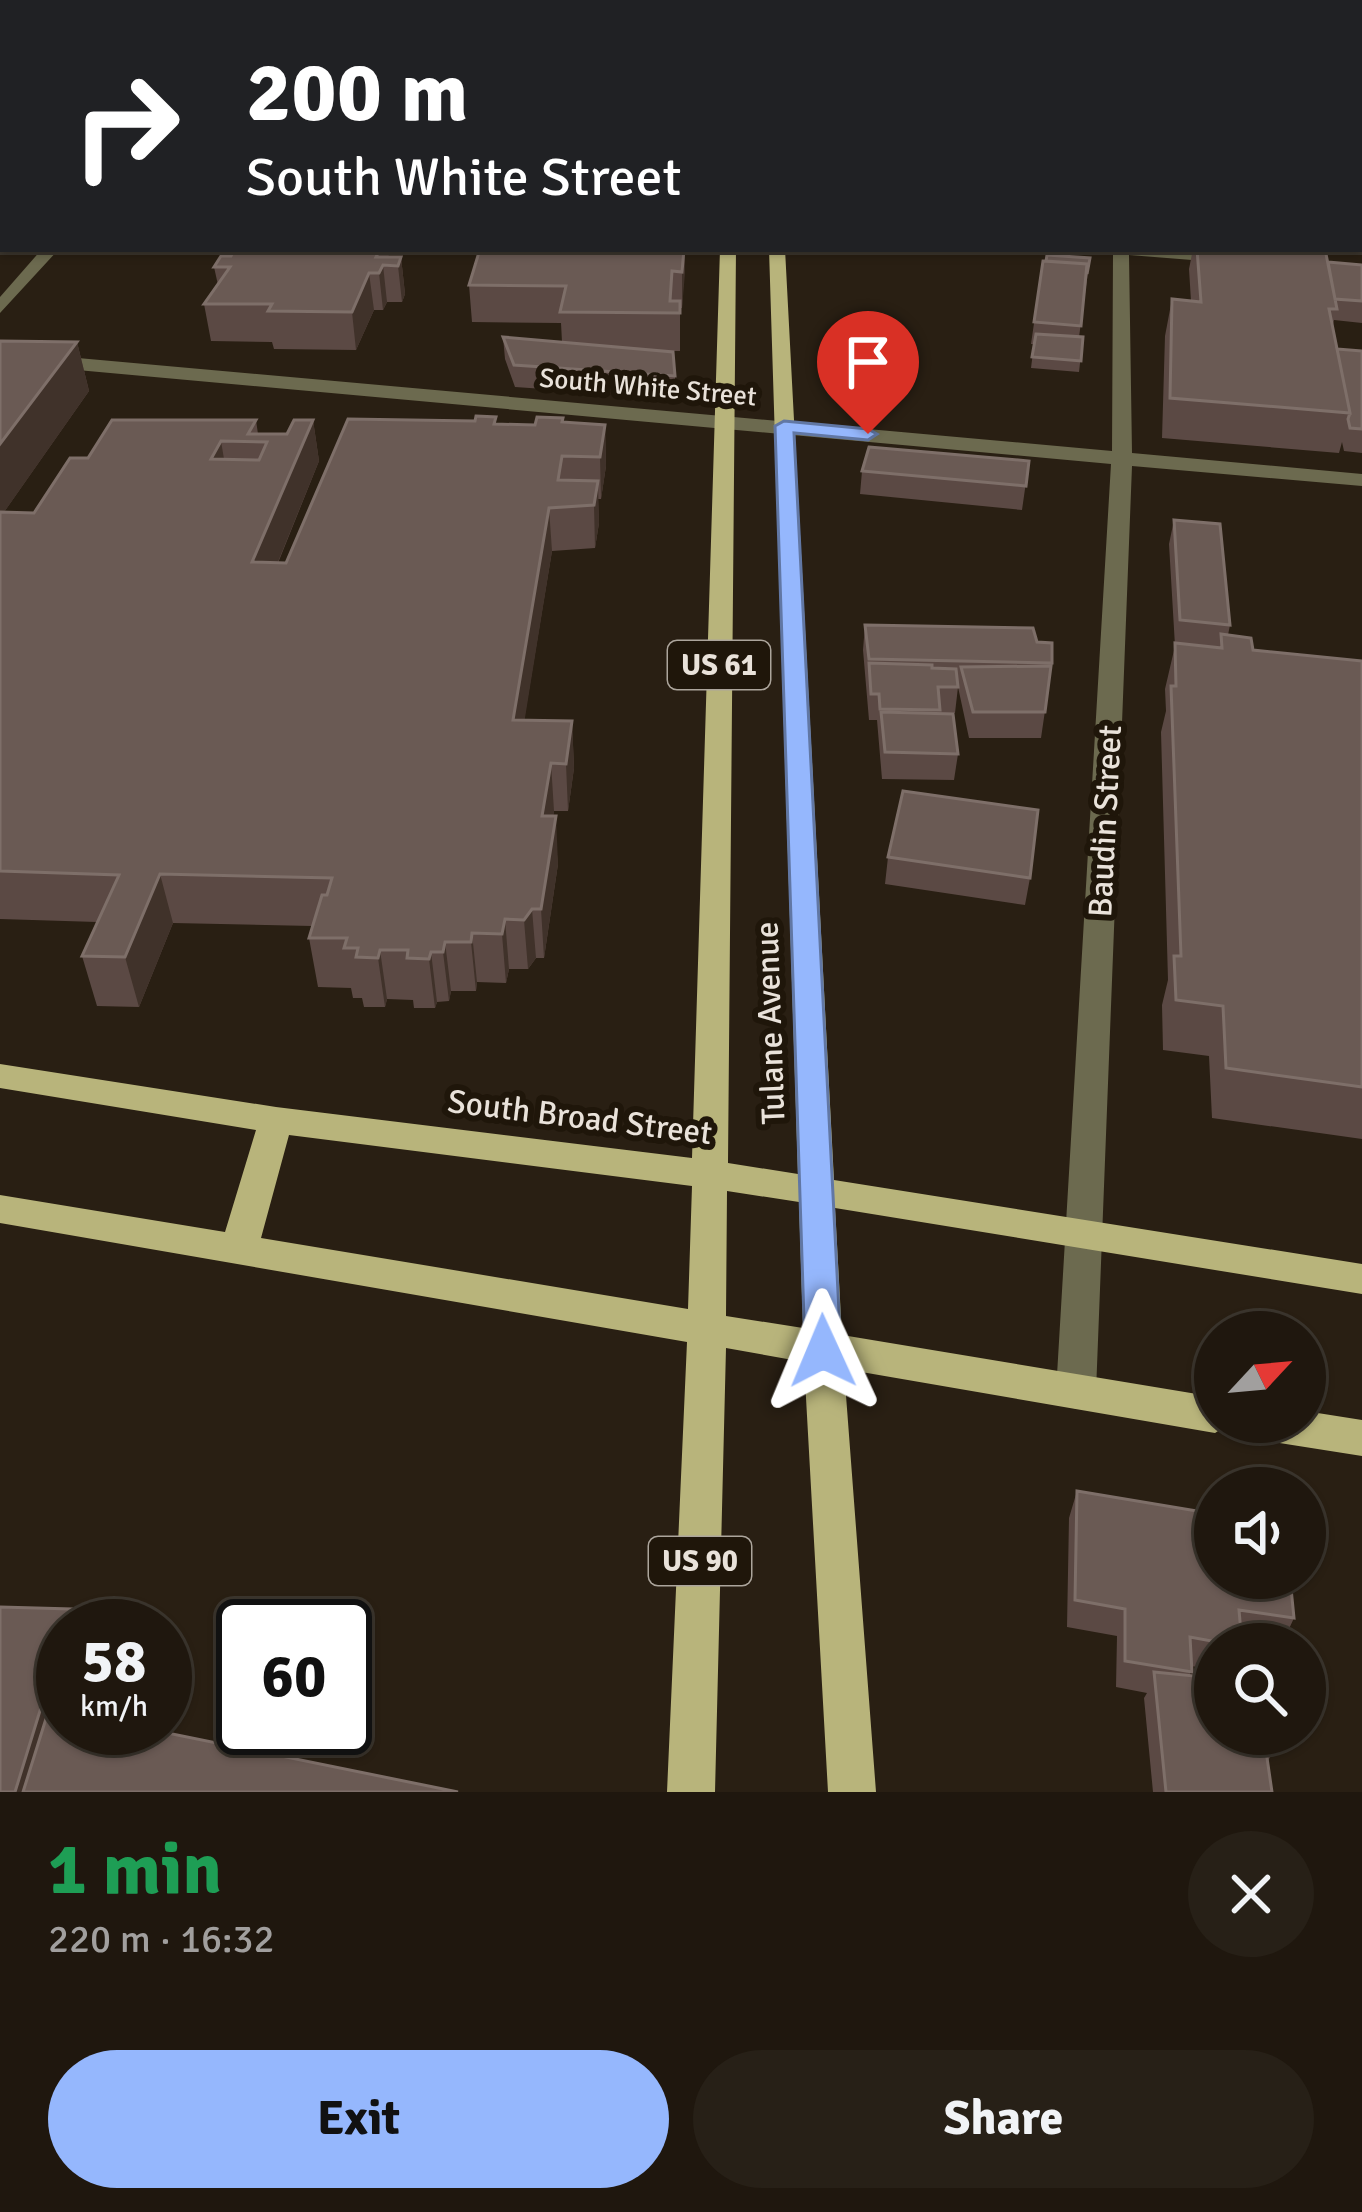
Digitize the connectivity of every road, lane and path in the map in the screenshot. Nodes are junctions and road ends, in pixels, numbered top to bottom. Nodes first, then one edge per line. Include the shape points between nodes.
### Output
1 (48, 252) edge
2 (728, 252) edge
3 (777, 252) edge
4 (1121, 252) edge
5 (1160, 252) edge
6 (1252, 259) edge
7 (0, 308) edge
8 (0, 357) edge
9 (724, 421) junction
10 (784, 426) junction
11 (1122, 459) junction
12 (1362, 480) edge
13 (0, 1076) edge
14 (276, 1120) junction
15 (708, 1174) junction
16 (818, 1191) junction
17 (0, 1209) edge
18 (1084, 1237) junction
19 (238, 1252) junction
20 (1362, 1279) edge
21 (707, 1330) junction
22 (823, 1351) junction
23 (1076, 1392) junction
24 (1194, 1411) edge
25 (1326, 1432) edge
26 (1362, 1438) edge
27 (691, 1792) edge
28 (851, 1792) edge

1 - 7 street
2 - 9 main road, Tulane Avenue / US 61
3 - 10 main road, Tulane Avenue / US 61
4 - 11 street, Baudin Street
5 - 6 street
8 - 9 street, South White Street
9 - 10 street, South White Street
9 - 15 main road, Tulane Avenue / US 61
10 - 11 street, South White Street
10 - 16 main road, Tulane Avenue / US 61
11 - 12 street, South White Street
11 - 18 street, Baudin Street
13 - 14 main road, South Broad Street
14 - 15 main road, South Broad Street
14 - 19 main road
15 - 16 main road, South Broad Street
15 - 21 main road, Tulane Avenue / US 61
16 - 18 main road, South Broad Street
16 - 22 main road, Tulane Avenue / US 61
17 - 19 main road
18 - 20 main road, South Broad Street
18 - 23 street, Baudin Street
19 - 21 main road
21 - 22 main road
21 - 27 main road, Tulane Avenue / US 90
22 - 23 main road
22 - 28 main road, Tulane Avenue
23 - 24 main road
25 - 26 main road

